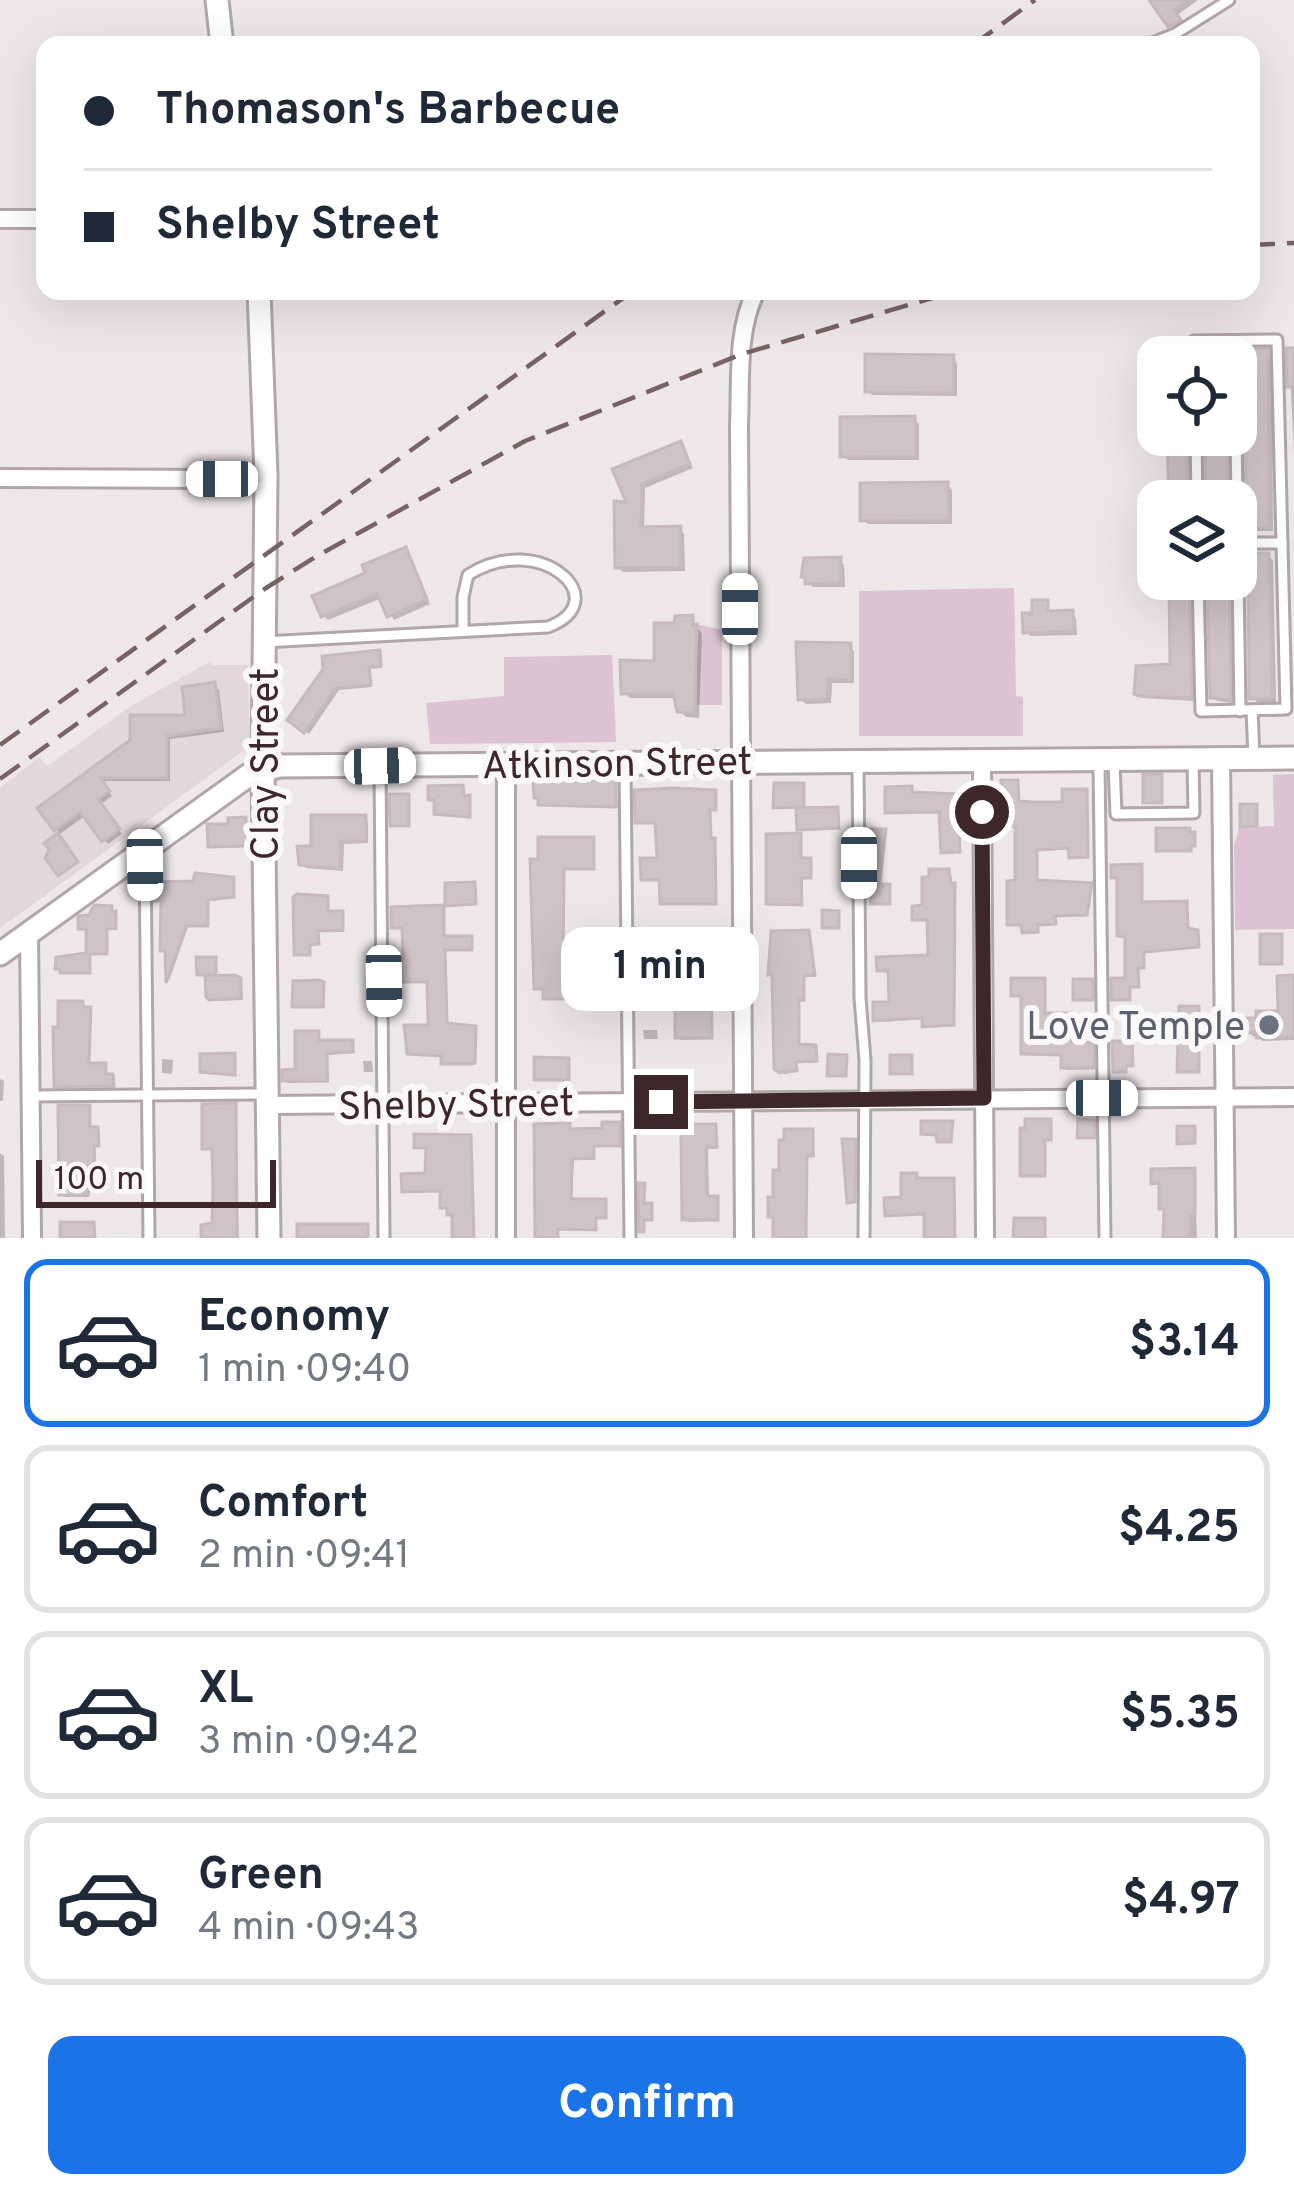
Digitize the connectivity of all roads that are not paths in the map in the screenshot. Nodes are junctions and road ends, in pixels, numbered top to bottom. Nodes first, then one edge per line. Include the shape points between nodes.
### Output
1 (217, 0) edge
2 (1228, 0) edge
3 (221, 36) edge
4 (1170, 36) edge
5 (0, 219) edge
6 (36, 219) edge
7 (260, 300) edge
8 (754, 300) edge
9 (1257, 340) edge
10 (266, 476) junction
11 (0, 478) edge
12 (1257, 543) edge
13 (1282, 543) junction
14 (1198, 600) edge
15 (1240, 600) edge
16 (463, 630) junction
17 (263, 642) junction
18 (1246, 710) junction
19 (1107, 758) junction
20 (1193, 758) junction
21 (1254, 758) junction
22 (1294, 758) edge
23 (982, 759) junction
24 (1221, 759) junction
25 (741, 760) junction
26 (857, 760) junction
27 (625, 761) junction
28 (506, 762) junction
29 (380, 766) junction
30 (263, 770) junction
31 (144, 849) junction
32 (29, 933) junction
33 (0, 954) edge
34 (147, 1095) junction
35 (31, 1096) junction
36 (1294, 1097) edge
37 (984, 1098) junction
38 (1102, 1098) junction
39 (1224, 1098) junction
40 (864, 1099) junction
41 (266, 1100) junction
42 (627, 1101) junction
43 (505, 1102) junction
44 (743, 1103) junction
45 (386, 1104) junction
46 (32, 1238) edge
47 (148, 1238) edge
48 (269, 1238) edge
49 (384, 1238) edge
50 (506, 1238) edge
51 (630, 1238) edge
52 (744, 1238) edge
53 (864, 1238) edge
54 (985, 1238) edge
55 (1105, 1238) edge
56 (1226, 1238) edge

1 - 3 street
2 - 4 lane
5 - 6 street
7 - 10 street, Clay Street
8 - 25 street via 739,424
9 - 13 lane via 1277,340
10 - 11 street
10 - 17 street, Clay Street
12 - 13 lane
13 - 18 lane via 1286,710
14 - 18 lane via 1201,711
15 - 18 lane
16 - 16 lane via 548,627 573,610 573,592 548,563 487,562 467,575
16 - 17 lane
17 - 30 street, Clay Street
18 - 21 lane
19 - 20 street, Atkinson Street
19 - 20 lane via 1115,814 1194,812
19 - 23 street, Atkinson Street
19 - 38 lane
20 - 24 street, Atkinson Street
21 - 22 street, Atkinson Street
21 - 24 street, Atkinson Street
23 - 26 street, Atkinson Street
23 - 37 street
24 - 39 street
25 - 26 street, Atkinson Street
25 - 27 street, Atkinson Street
25 - 44 street
26 - 40 lane
27 - 28 street, Atkinson Street
27 - 42 lane
28 - 29 street, Atkinson Street
28 - 43 street
29 - 30 street, Atkinson Street
29 - 45 lane
30 - 31 street, Atkinson Street
30 - 41 street, Clay Street
31 - 32 street, Atkinson Street
31 - 34 lane
32 - 33 street, Atkinson Street
32 - 35 street
34 - 35 lane
34 - 41 lane
34 - 47 lane
35 - 46 street
36 - 39 street, Shelby Street
37 - 38 street, Shelby Street
37 - 40 street, Shelby Street
37 - 54 street
38 - 39 street, Shelby Street
38 - 55 lane
39 - 56 street
40 - 44 street, Shelby Street
40 - 53 lane
41 - 45 street, Shelby Street
41 - 48 street, Clay Street
42 - 43 street, Shelby Street
42 - 44 street, Shelby Street
42 - 51 lane
43 - 45 street, Shelby Street
43 - 50 street
44 - 52 street
45 - 49 lane

